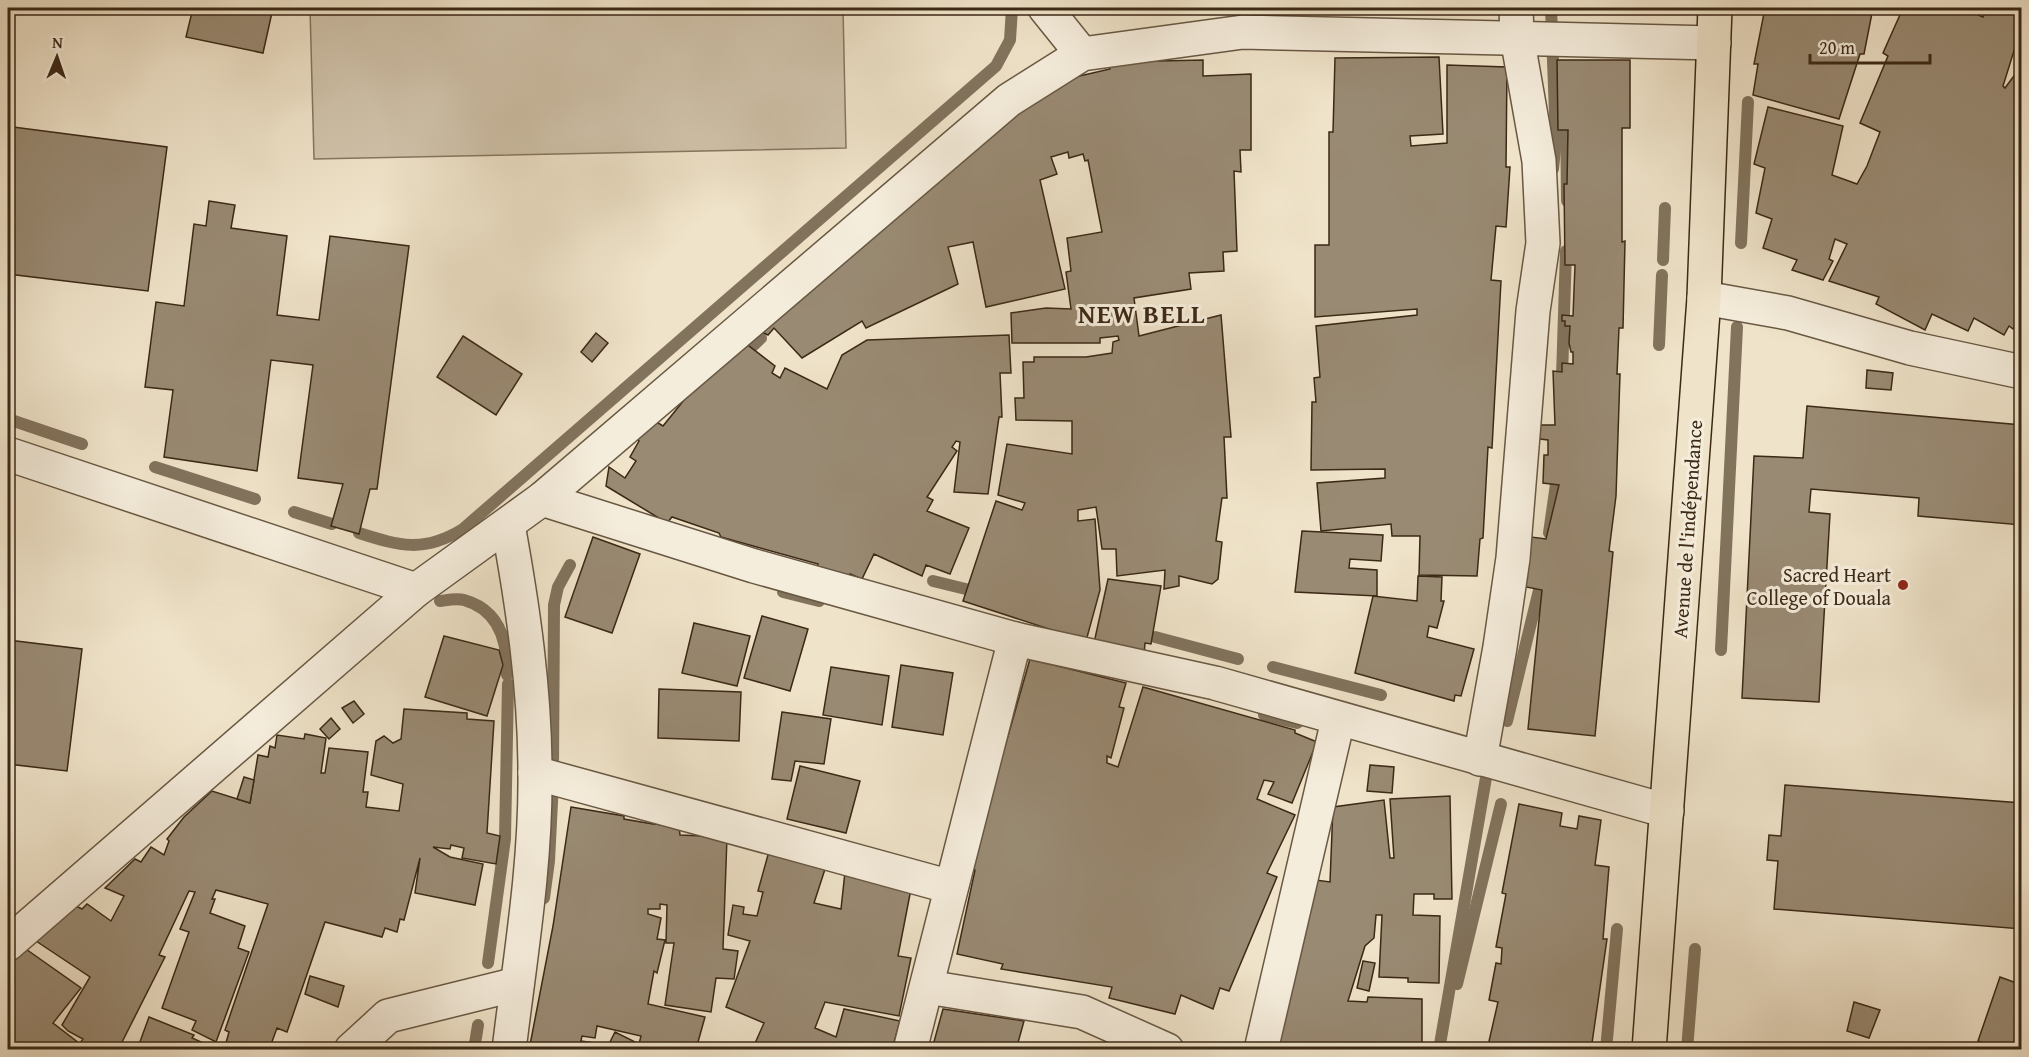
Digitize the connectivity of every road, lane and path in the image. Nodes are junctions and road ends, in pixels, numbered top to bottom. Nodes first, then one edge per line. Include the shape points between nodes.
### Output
1 (1044, 8) edge
2 (1715, 8) edge
3 (1321, 21) edge
4 (1516, 22) edge
5 (1714, 43) junction
6 (1082, 54) junction
7 (1704, 298) junction
8 (2021, 370) edge
9 (8, 454) edge
10 (542, 499) junction
11 (508, 525) junction
12 (417, 590) junction
13 (1015, 639) junction
14 (1338, 720) junction
15 (1480, 759) junction
16 (535, 773) junction
17 (1667, 811) junction
18 (951, 887) junction
19 (8, 944) edge
20 (517, 984) junction
21 (927, 987) junction
22 (351, 1050) edge
23 (509, 1050) edge
24 (910, 1050) edge
25 (1167, 1050) edge
26 (1261, 1050) edge
27 (1649, 1050) edge

1 - 6 street
2 - 5 main road, Avenue de l'indépendance
3 - 4 street
3 - 6 street
4 - 5 street
4 - 15 street via 1539,161 1543,243 1533,311 1513,558
5 - 7 main road, Avenue de l'indépendance
6 - 10 street via 1009,100
7 - 8 street via 1788,313 1910,348
7 - 17 main road, Avenue de l'indépendance
9 - 12 street
10 - 11 street
10 - 13 street via 754,566
11 - 12 street
11 - 16 street via 526,623
12 - 19 street
13 - 14 street via 1215,683
13 - 18 street
14 - 15 street
14 - 26 street
15 - 17 street
16 - 18 street
16 - 20 street via 529,893
17 - 27 main road, Avenue de l'indépendance
18 - 21 street
20 - 22 street via 388,1016
20 - 23 street
21 - 24 street
21 - 25 street via 1082,1012

